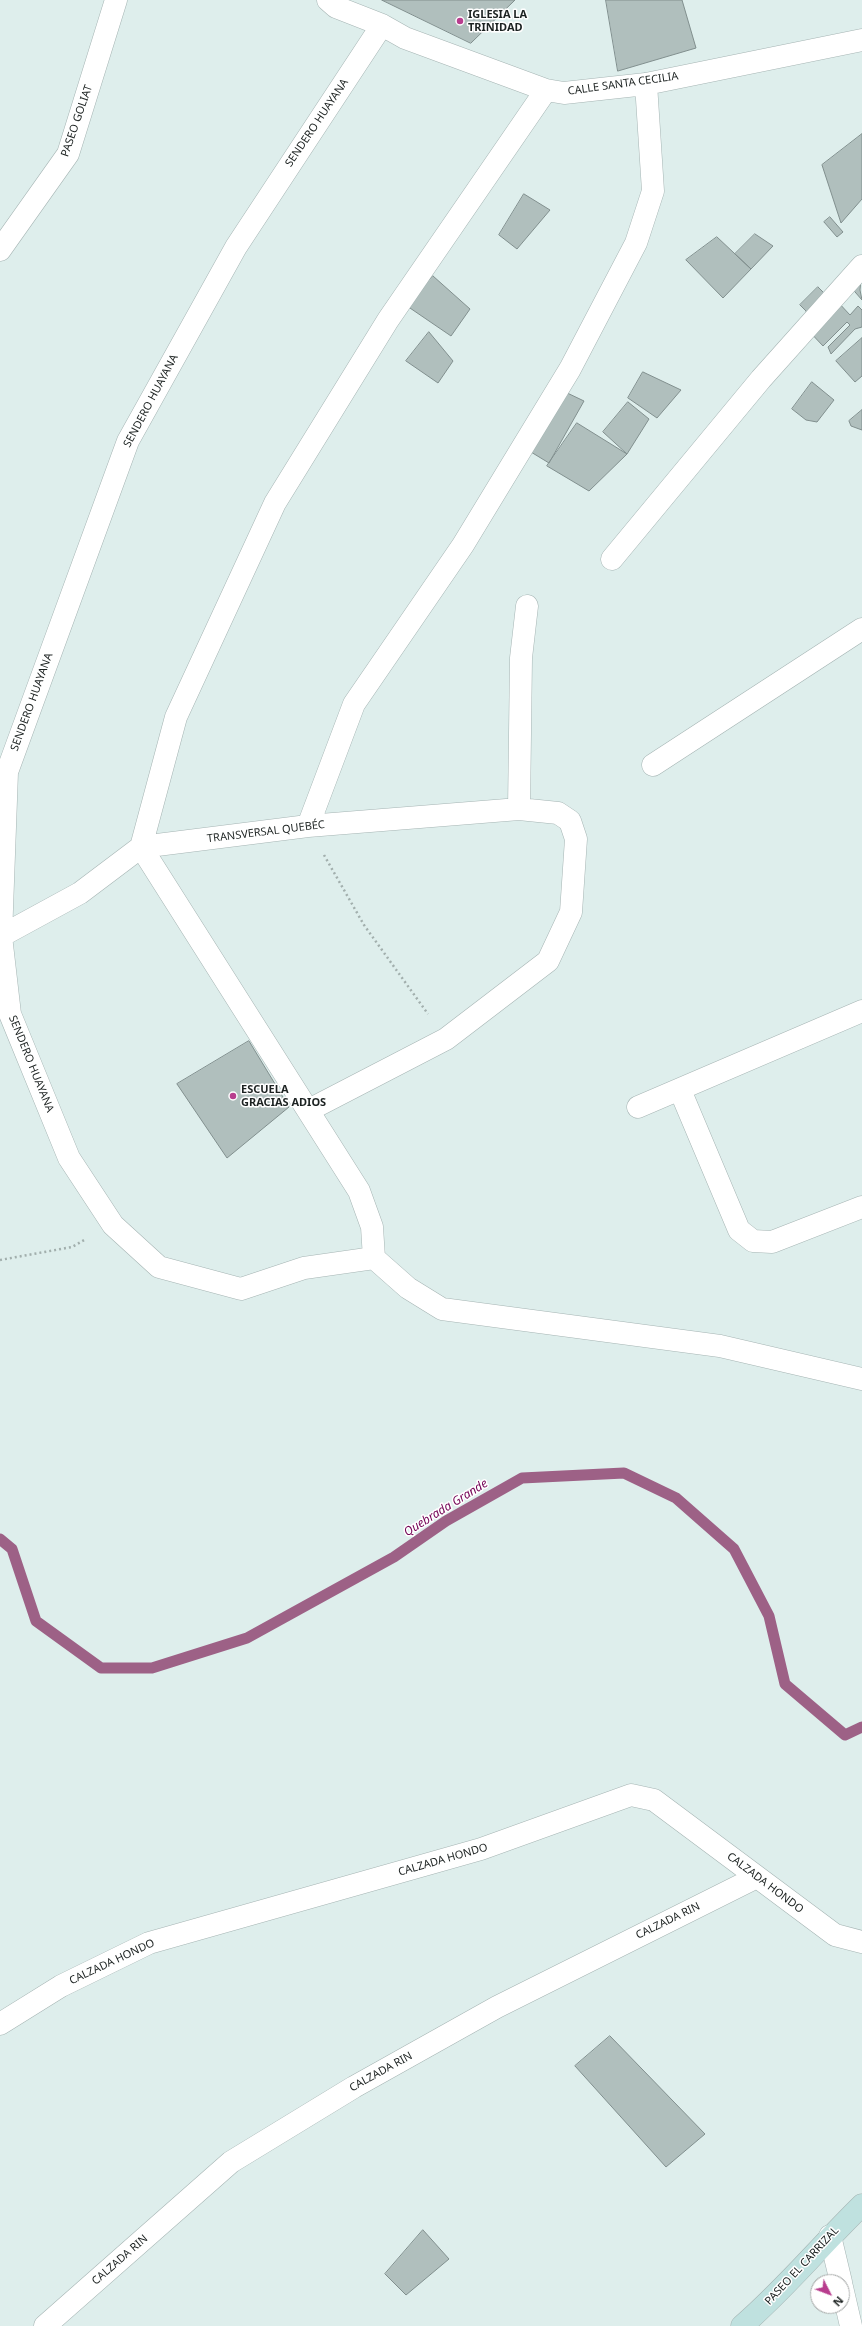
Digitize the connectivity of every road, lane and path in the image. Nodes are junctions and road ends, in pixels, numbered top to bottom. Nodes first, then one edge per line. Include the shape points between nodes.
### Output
1 (116, 0) edge
2 (328, 0) edge
3 (382, 26) junction
4 (862, 40) edge
5 (646, 84) junction
6 (546, 90) junction
7 (1, 251) edge
8 (862, 266) edge
9 (612, 559) dead end
10 (527, 606) dead end
11 (862, 630) edge
12 (654, 765) dead end
13 (519, 809) junction
14 (308, 826) junction
15 (141, 847) junction
16 (1, 936) edge
17 (862, 1011) edge
18 (5, 1017) edge
19 (446, 1039) junction
20 (680, 1090) junction
21 (638, 1107) dead end
22 (309, 1110) junction
23 (862, 1206) edge
24 (113, 1225) junction
25 (374, 1258) junction
26 (0, 1260) edge
27 (862, 1379) edge
28 (757, 1877) junction
29 (862, 1942) edge
30 (0, 2024) edge
31 (862, 2205) edge
32 (830, 2236) junction
33 (839, 2274) edge
34 (848, 2314) edge
35 (45, 2326) edge
36 (742, 2326) edge
37 (851, 2326) edge

1 - 7 street, PASEO GOLIAT via 68,154
2 - 3 street, CALLE SANTA CECILIA via 336,7
3 - 6 street, CALLE SANTA CECILIA via 405,38
3 - 16 street, SENDERO HUAYANA via 236,247 128,441 7,772
4 - 5 street, CALLE SANTA CECILIA
5 - 6 street, CALLE SANTA CECILIA via 564,93
5 - 14 street via 653,191 636,243 570,369 463,545 354,704
6 - 15 street via 388,320 275,503 176,716
8 - 9 street via 761,379
10 - 13 street via 521,658
11 - 12 street
13 - 14 street, TRANSVERSAL QUEBÉC
13 - 19 street, TRANSVERSAL QUEBÉC via 558,813 570,821 576,839 571,912 548,961
14 - 15 street, TRANSVERSAL QUEBÉC
14 - 19 path via 364,925
15 - 16 street, TRANSVERSAL QUEBÉC via 80,893
15 - 22 street
16 - 18 street, SENDERO HUAYANA
17 - 20 street
18 - 24 street, SENDERO HUAYANA via 70,1158
19 - 22 street
20 - 21 street
20 - 23 street via 739,1230 753,1242 772,1242
22 - 25 street via 359,1192 372,1227
24 - 25 street, SENDERO HUAYANA via 159,1267 241,1289 304,1268
24 - 26 path via 72,1247
25 - 27 street via 408,1288 442,1309 720,1346
28 - 29 street, CALZADA HONDO via 835,1935
28 - 30 street, CALZADA HONDO via 654,1800 631,1795 481,1849 149,1943 61,1986
28 - 35 street, CALZADA RIN via 497,2007 354,2087 231,2162
31 - 32 street, PASEO EL CARRIZAL
32 - 33 street
32 - 36 street, PASEO EL CARRIZAL
34 - 37 street

